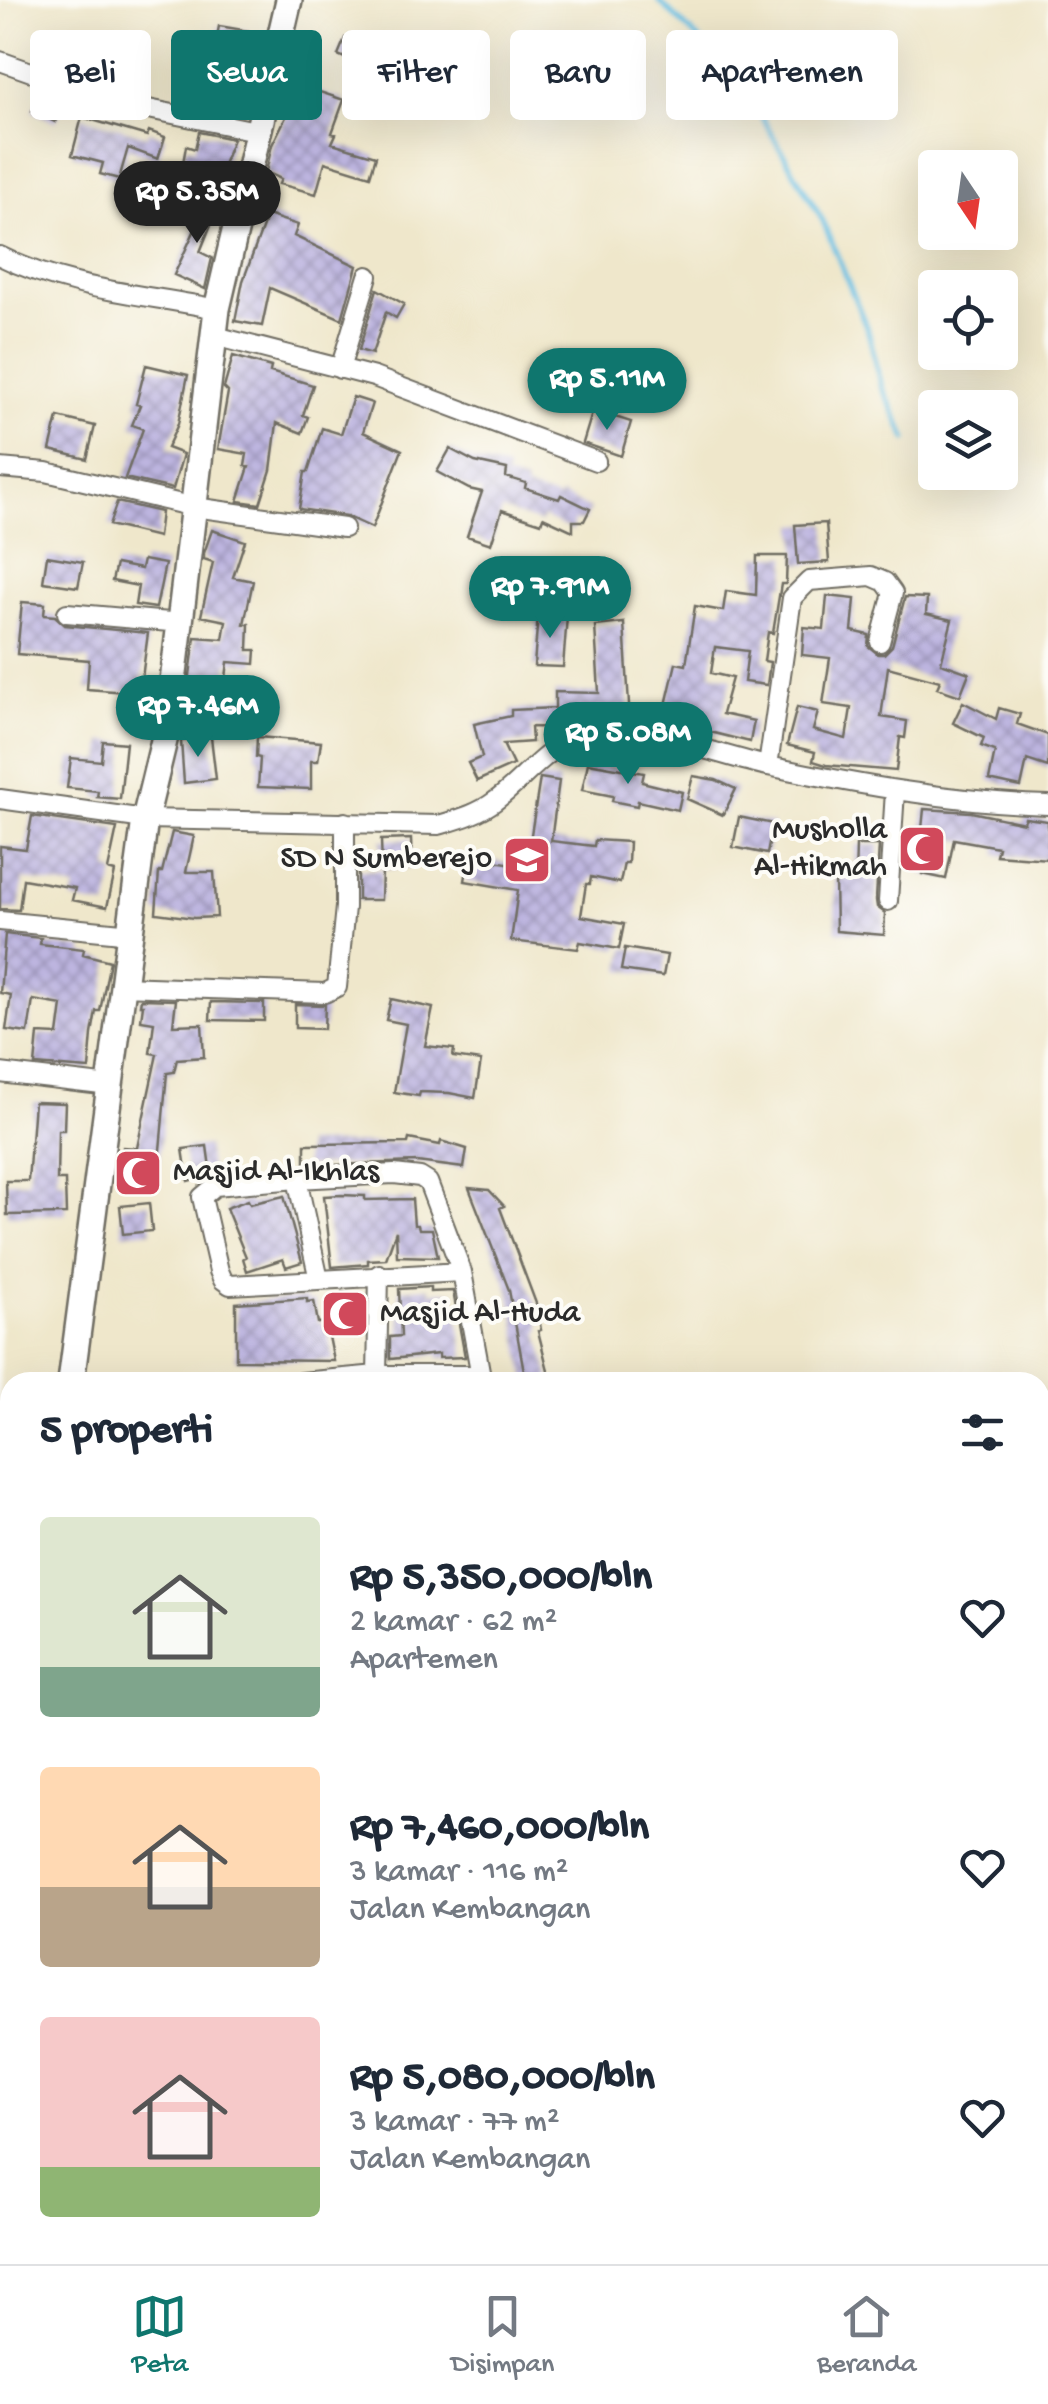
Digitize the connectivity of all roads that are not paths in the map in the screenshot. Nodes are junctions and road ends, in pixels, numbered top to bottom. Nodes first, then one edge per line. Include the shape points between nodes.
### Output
1 (289, 0) edge
2 (0, 62) edge
3 (261, 132) junction
4 (0, 256) edge
5 (368, 276) dead end
6 (217, 309) junction
7 (215, 336) junction
8 (340, 369) junction
9 (596, 461) dead end
10 (0, 468) edge
11 (194, 506) junction
12 (344, 528) dead end
13 (68, 613) dead end
14 (180, 622) junction
15 (880, 642) dead end
16 (768, 766) junction
17 (895, 791) junction
18 (0, 799) edge
19 (1048, 805) edge
20 (145, 819) junction
21 (344, 822) junction
22 (888, 901) dead end
23 (0, 921) edge
24 (132, 934) junction
25 (121, 986) junction
26 (0, 1073) edge
27 (110, 1086) junction
28 (297, 1179) junction
29 (462, 1272) junction
30 (378, 1274) junction
31 (319, 1280) junction
32 (72, 1372) edge
33 (378, 1372) edge
34 (480, 1372) edge

1 - 3 street
2 - 3 street via 119,103
3 - 6 street
4 - 6 street via 87,288
5 - 8 street
6 - 7 street
7 - 8 street
7 - 11 street
8 - 9 street
10 - 11 street
11 - 12 street
11 - 14 street
13 - 14 street
14 - 20 street via 168,724
15 - 16 street via 893,594 884,582 871,576 809,581 796,591
16 - 17 street
16 - 21 street via 612,733 579,738 545,756 470,816 439,824
17 - 19 street
17 - 22 street
18 - 20 street
20 - 21 street
20 - 24 street
21 - 25 street via 337,987 325,992
23 - 24 street
24 - 25 street
25 - 27 street
26 - 27 street
27 - 32 street
28 - 29 street via 420,1177 434,1193
28 - 31 street
28 - 31 street via 215,1186 200,1202 223,1280 236,1286
29 - 30 street
29 - 34 street
30 - 31 street
30 - 33 street

